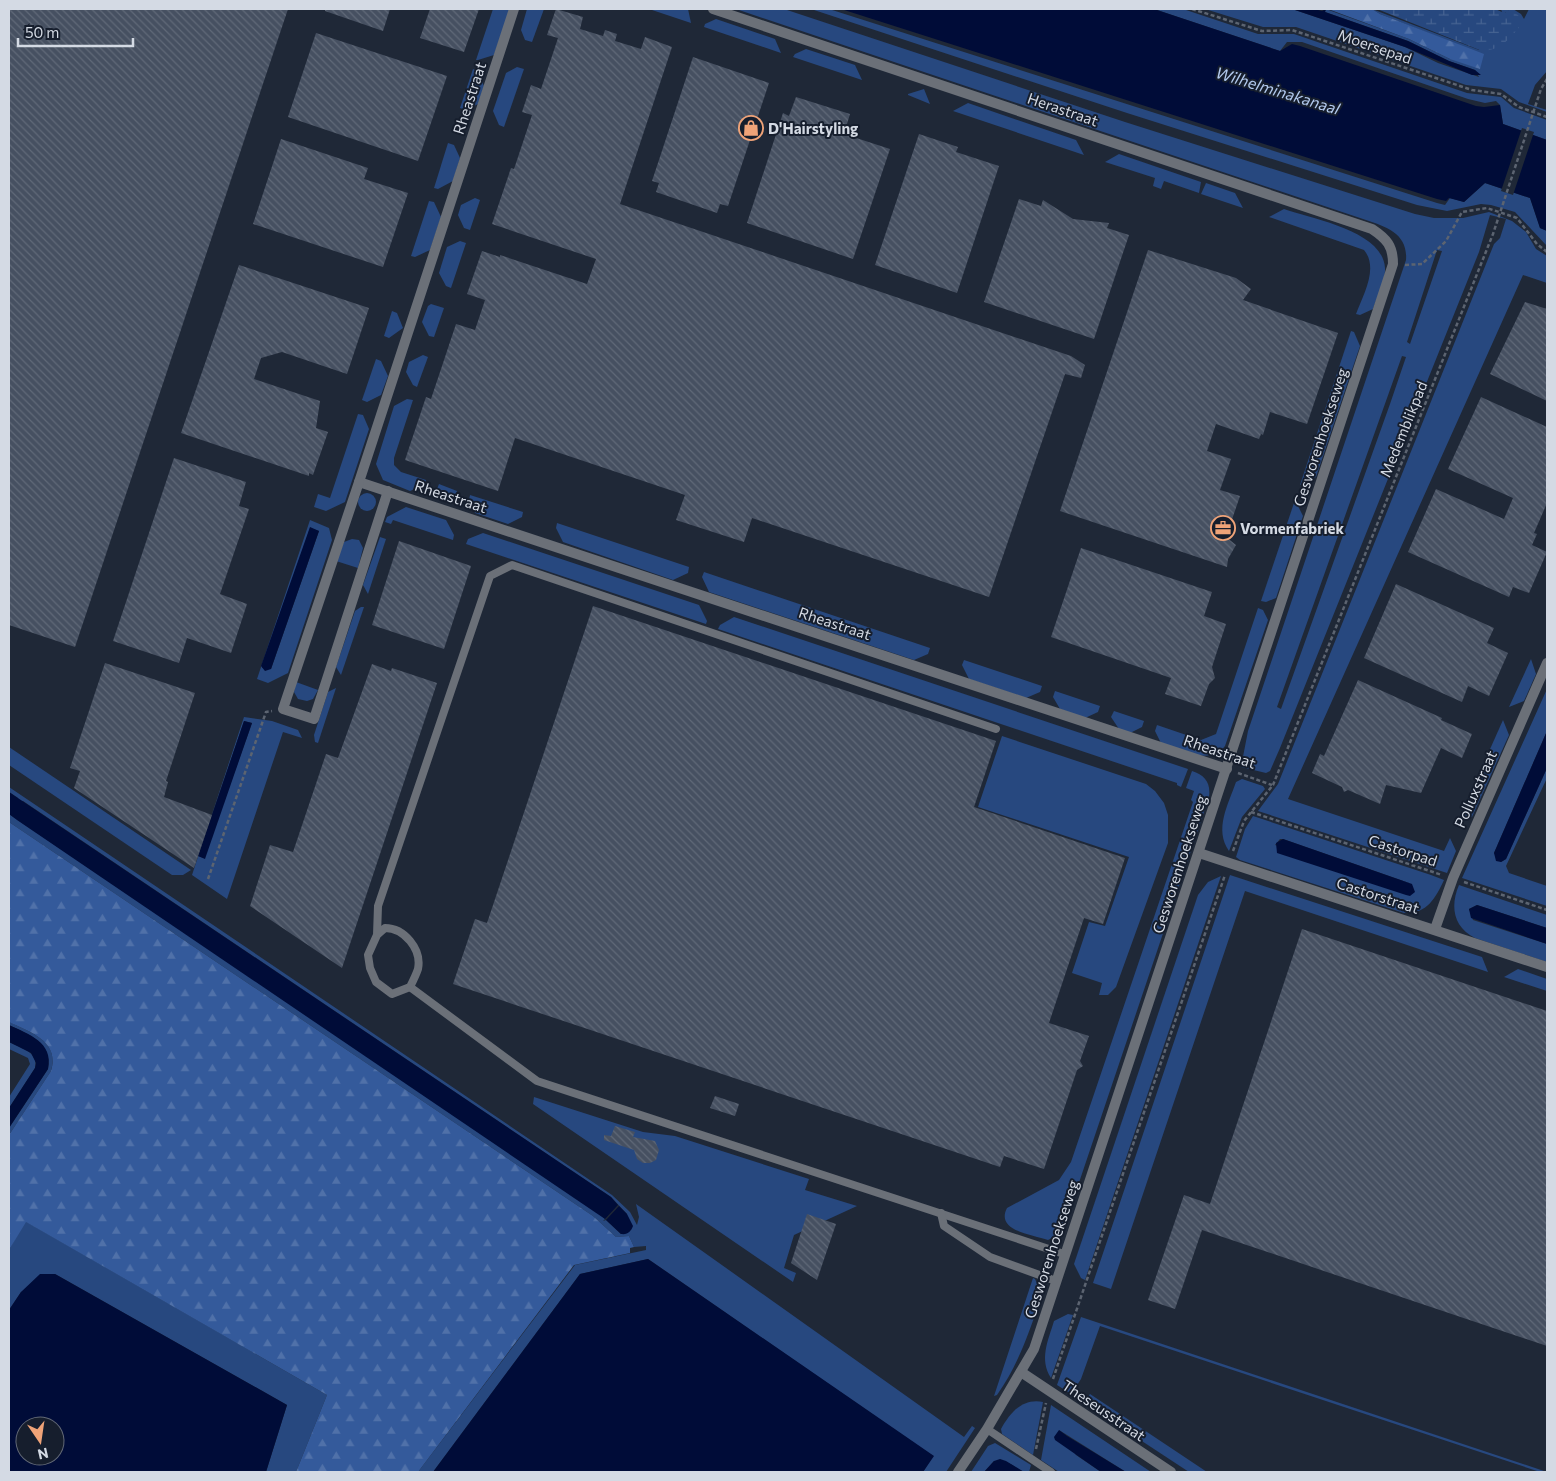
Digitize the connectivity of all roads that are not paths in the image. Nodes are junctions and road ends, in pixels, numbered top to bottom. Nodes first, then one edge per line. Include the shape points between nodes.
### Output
1 (514, 9) edge
2 (713, 9) edge
3 (1393, 251) joint
4 (359, 482) junction
5 (388, 492) junction
6 (1547, 663) edge
7 (996, 729) dead end
8 (1227, 769) junction
9 (1200, 853) junction
10 (1436, 929) junction
11 (377, 935) junction
12 (1547, 967) edge
13 (410, 987) junction
14 (941, 1213) junction
15 (1064, 1254) junction
16 (1056, 1281) junction
17 (1021, 1372) junction
18 (987, 1429) junction
19 (958, 1472) edge
20 (1051, 1472) edge
21 (1171, 1472) edge

1 - 4 street, Rheastraat
2 - 3 street, Herastraat via 1372,229 1387,238
3 - 8 street, Gesworenhoekseweg via 1393,264
4 - 5 street, Rheastraat
4 - 5 street, Rheastraat via 283,709 314,719
5 - 8 street, Rheastraat
6 - 10 street, Polluxstraat via 1453,878
7 - 11 lane via 512,565 490,576 378,906
8 - 9 street, Gesworenhoekseweg
9 - 10 street, Castorstraat
9 - 15 street, Gesworenhoekseweg
10 - 12 street, Castorstraat
11 - 13 lane via 368,955 376,982 392,994
11 - 13 lane via 385,928 395,928 413,942 419,967
13 - 14 lane via 537,1081
14 - 15 lane
14 - 16 lane via 944,1226 990,1257
15 - 16 street, Gesworenhoekseweg
16 - 17 street, Gesworenhoekseweg via 1034,1349
17 - 18 street, Gesworenhoekseweg
17 - 21 street, Theseusstraat
18 - 19 street, Gesworenhoekseweg
18 - 20 lane

